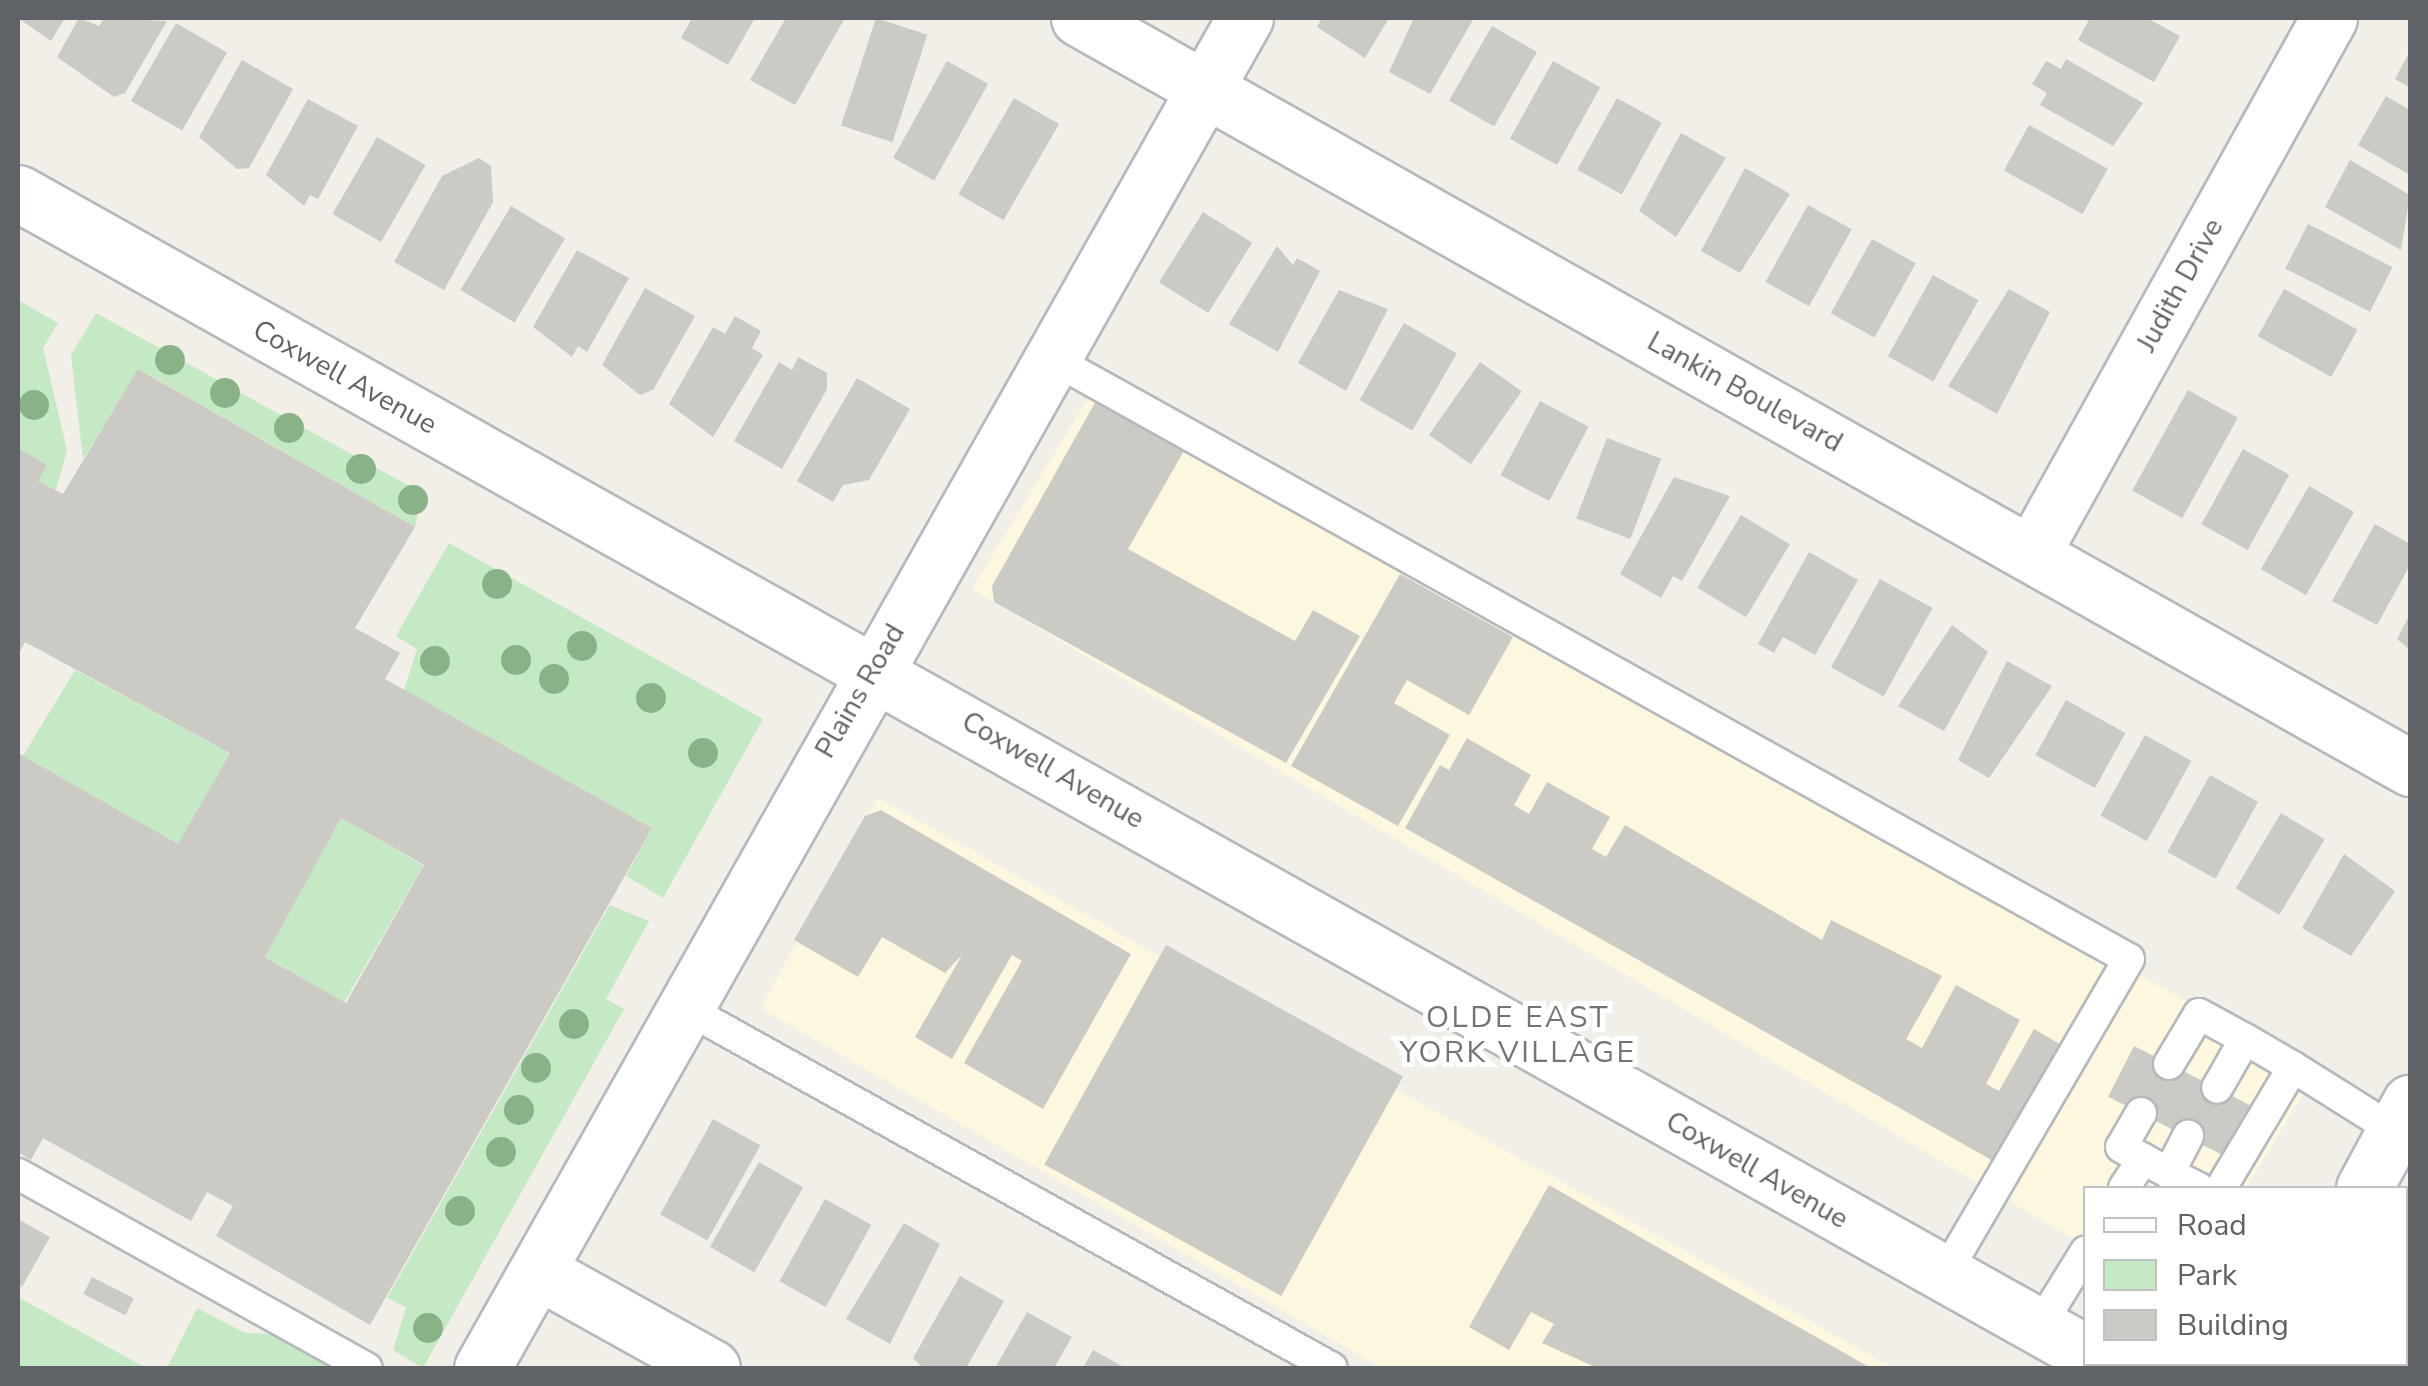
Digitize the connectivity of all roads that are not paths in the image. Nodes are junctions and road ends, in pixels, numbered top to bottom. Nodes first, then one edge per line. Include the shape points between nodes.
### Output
1 (1080, 18) edge
2 (1246, 18) edge
3 (2329, 18) edge
4 (1205, 88) junction
5 (18, 193) edge
6 (1048, 357) junction
7 (2032, 554) junction
8 (872, 670) junction
9 (2410, 768) edge
10 (685, 1008) junction
11 (2244, 1039) junction
12 (2169, 1064) dead end
13 (2293, 1067) junction
14 (2217, 1088) dead end
15 (2141, 1113) dead end
16 (2403, 1117) edge
17 (2188, 1136) dead end
18 (2156, 1166) junction
19 (18, 1174) edge
20 (2127, 1186) edge
21 (2194, 1186) edge
22 (2222, 1186) edge
23 (2365, 1186) edge
24 (2083, 1256) edge
25 (538, 1272) junction
26 (1944, 1276) junction
27 (2038, 1327) junction
28 (2083, 1351) edge
29 (367, 1368) edge
30 (482, 1368) edge
31 (712, 1368) edge
32 (1332, 1368) edge

1 - 4 street, Lankin Boulevard
2 - 4 street, Plains Road
3 - 7 street, Judith Drive
4 - 6 street, Plains Road
4 - 7 street, Lankin Boulevard
5 - 8 street, Coxwell Avenue
6 - 8 street, Plains Road
6 - 26 lane via 2129,959
7 - 9 street, Lankin Boulevard
8 - 10 street, Plains Road
8 - 26 street, Coxwell Avenue
10 - 25 street, Plains Road
10 - 32 lane
11 - 12 lane via 2200,1014
11 - 13 lane
11 - 14 lane
13 - 16 lane
13 - 22 lane
15 - 18 lane via 2121,1147
16 - 23 street
17 - 18 lane
18 - 20 lane
18 - 21 lane
19 - 29 lane
24 - 27 lane
25 - 30 street, Plains Road
25 - 31 street
26 - 27 street, Coxwell Avenue
27 - 28 street, Coxwell Avenue

